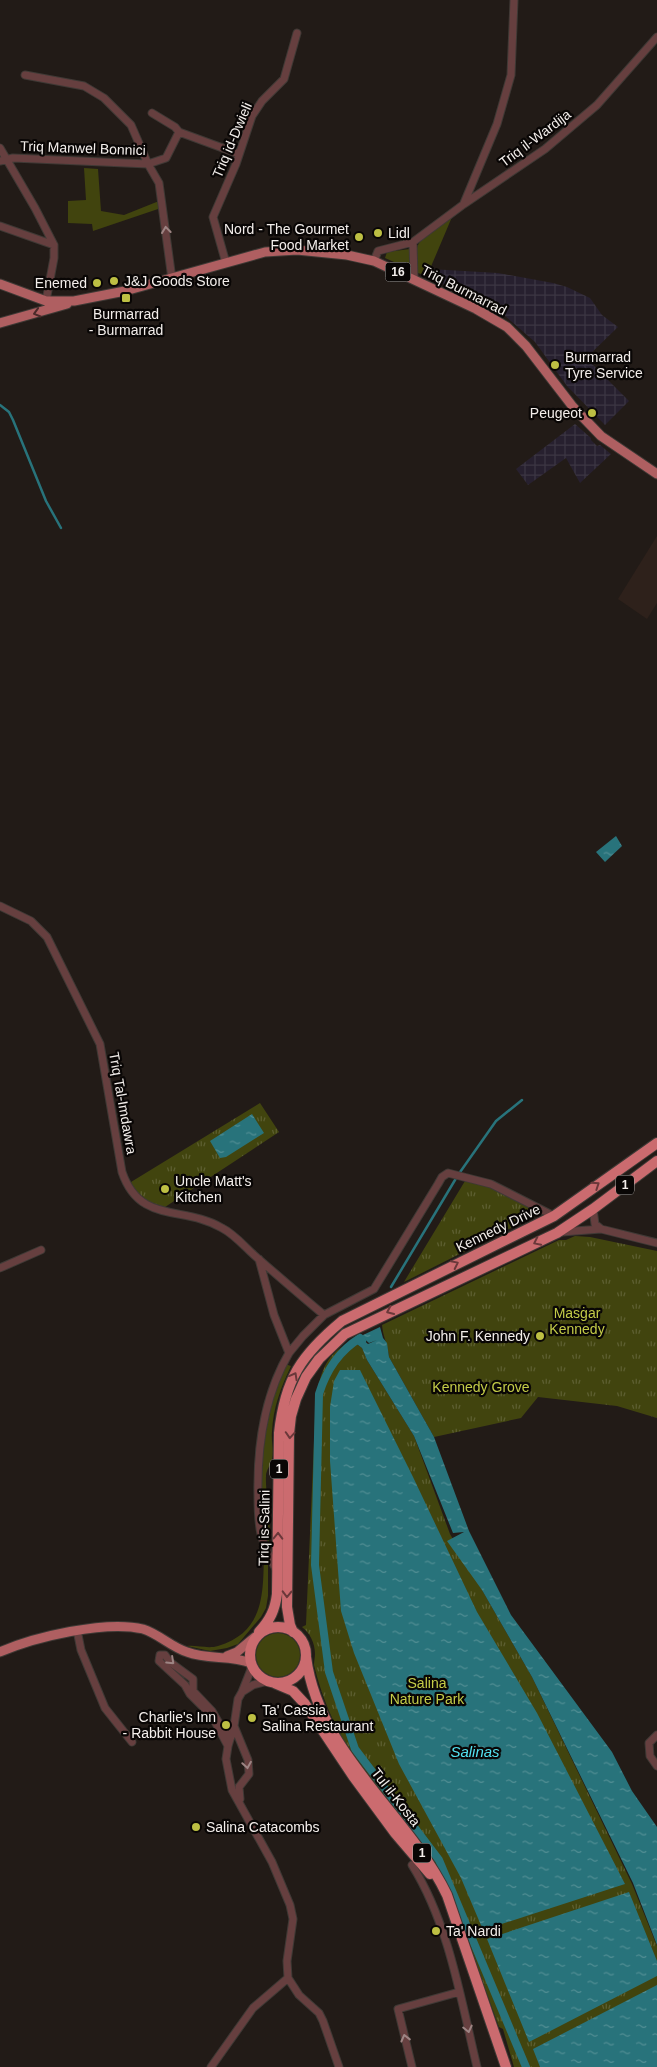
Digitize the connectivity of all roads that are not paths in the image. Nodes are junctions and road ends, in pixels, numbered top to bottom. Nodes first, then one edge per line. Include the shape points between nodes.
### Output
1 (514, 0) edge
2 (297, 33) dead end
3 (657, 37) edge
4 (25, 75) dead end
5 (152, 113) dead end
6 (179, 132) junction
7 (0, 148) edge
8 (239, 154) junction
9 (3, 161) edge
10 (148, 164) junction
11 (464, 204) junction
12 (0, 226) edge
13 (45, 226) junction
14 (36, 238) junction
15 (413, 242) junction
16 (54, 245) junction
17 (374, 261) junction
18 (226, 263) junction
19 (172, 279) junction
20 (414, 279) junction
21 (0, 284) edge
22 (46, 301) junction
23 (74, 302) junction
24 (0, 323) edge
25 (657, 474) edge
26 (0, 906) edge
27 (657, 1142) edge
28 (657, 1161) edge
29 (593, 1209) junction
30 (554, 1216) junction
31 (601, 1229) junction
32 (557, 1233) junction
33 (657, 1243) edge
34 (41, 1250) dead end
35 (259, 1259) junction
36 (0, 1268) edge
37 (324, 1315) junction
38 (342, 1321) joint
39 (345, 1334) joint
40 (290, 1353) junction
41 (277, 1572) junction
42 (77, 1630) junction
43 (293, 1632) junction
44 (257, 1635) junction
45 (0, 1652) edge
46 (306, 1657) junction
47 (222, 1658) junction
48 (251, 1665) junction
49 (271, 1682) junction
50 (242, 1692) junction
51 (234, 1726) junction
52 (657, 1735) edge
53 (231, 1737) junction
54 (132, 1742) dead end
55 (228, 1746) junction
56 (657, 1766) edge
57 (240, 1802) junction
58 (412, 1865) dead end
59 (288, 1978) junction
60 (459, 1992) junction
61 (211, 2067) edge
62 (339, 2067) edge
63 (412, 2067) edge
64 (477, 2067) edge
65 (502, 2067) edge
66 (506, 2067) edge

1 - 11 street via 511,75 497,124
2 - 8 street, Triq id-Dwieli via 284,79 255,111
3 - 11 street, Triq il-Wardija via 598,105 545,149
4 - 10 street via 84,86 104,98 131,125
5 - 6 street
6 - 8 street
6 - 10 street, Triq Manwel Bonnici via 166,158
7 - 9 street
8 - 18 street, Triq id-Dwieli via 213,217
9 - 10 street, Triq Manwel Bonnici via 13,158
9 - 13 street
19 -> 10 street via 159,183
11 - 15 street, Triq il-Wardija
12 - 14 street
13 - 14 street
13 - 16 street
14 - 16 street
15 - 17 street, Triq il-Wardija via 378,251
15 - 20 street
16 - 22 street
17 - 18 main road, Triq Burmarrad / 16 via 347,254 297,250 265,252
17 - 20 main road, Triq Burmarrad / 16
18 - 19 main road, Triq Burmarrad / 16
19 - 23 main road, Triq Burmarrad / 16
20 - 25 main road, Triq Burmarrad / 16 via 507,328 526,346 573,407 601,436
21 - 22 main road, Triq Burmarrad / 16
22 - 23 main road, Triq Burmarrad / 16
23 -> 24 main road, 16
26 - 35 street, Triq Tal-Imdawra via 27,918 47,937 100,1044 127,1188 155,1209 202,1219 223,1228
30 -> 27 highway, Kennedy Drive / 1
28 - 29 highway, Kennedy Drive / 1
29 - 31 street via 596,1224
29 - 32 highway, Kennedy Drive / 1
30 - 37 street via 491,1184 448,1173 442,1177 374,1289
38 -> 30 highway, Kennedy Drive / 1
31 - 32 street
31 - 33 street
32 -> 39 highway, Kennedy Drive / 1
34 - 36 street
35 - 37 street, Triq Tal-Imdawra
35 - 40 street via 274,1315
37 - 40 street
41 -> 38 highway, Triq is-Salini / 1 via 281,1415 290,1382 304,1358
39 -> 43 highway, Triq is-Salini / 1 via 306,1377 291,1416 287,1607
40 - 41 street via 271,1392 257,1471 260,1533
41 - 44 highway, Triq is-Salini / 1 via 273,1614
42 - 45 main road via 28,1641
42 - 47 main road via 143,1629 186,1652
42 - 54 street via 81,1650 106,1708
43 - 44 highway via 286,1626 276,1625
43 - 46 highway, 1 via 301,1639
44 - 47 main road via 237,1652
44 - 48 highway, 1 via 249,1654
46 - 49 highway via 294,1679
46 - 66 highway, Tul il-Kosta / 1 via 309,1680 325,1721 371,1789 435,1870 447,1895
47 - 48 main road via 238,1658
48 - 49 highway, 1 via 257,1674
48 - 50 street
49 - 50 street via 254,1685
49 - 65 highway, Tul il-Kosta / 1 via 293,1691 305,1704 395,1834 434,1880
50 - 51 street
51 - 53 street
51 -> 57 street via 248,1760 249,1774 239,1787
52 - 56 street via 649,1743 650,1756
53 - 55 street
55 -> 53 street via 212,1716 159,1661 160,1655 165,1655 194,1679 193,1691
55 - 57 street via 226,1759 232,1790
57 - 59 street via 272,1862 290,1905 293,1919
58 - 60 street via 434,1904
59 - 61 street via 253,2008
59 - 62 street via 299,1995 319,2013
63 -> 60 street via 398,2008
60 -> 64 street

